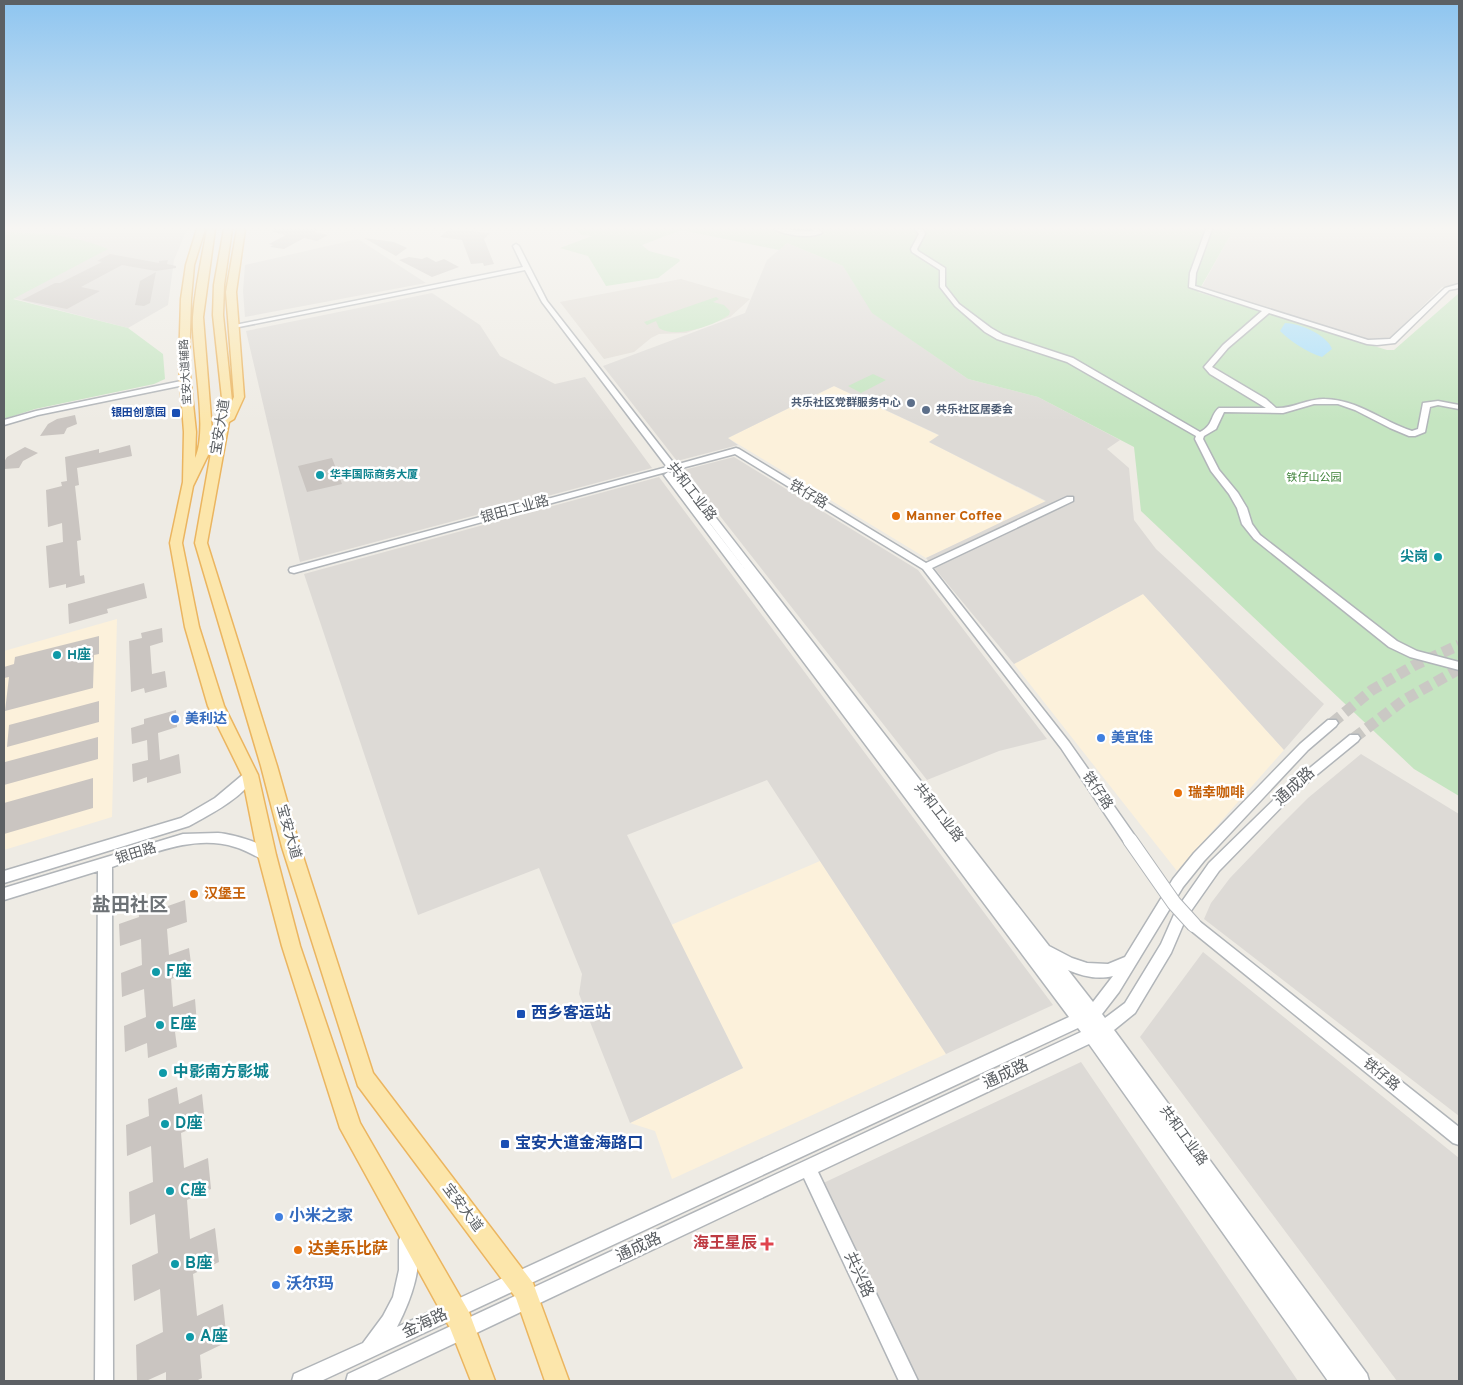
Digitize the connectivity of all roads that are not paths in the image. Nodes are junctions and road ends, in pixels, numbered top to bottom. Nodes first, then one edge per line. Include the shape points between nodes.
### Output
1 (187, 294) edge
2 (200, 294) edge
3 (219, 294) edge
4 (224, 294) edge
5 (231, 294) edge
6 (398, 294) edge
7 (533, 294) edge
8 (539, 294) edge
9 (948, 294) edge
10 (1213, 294) edge
11 (1442, 294) edge
12 (233, 311) junction
13 (1267, 311) junction
14 (234, 326) junction
15 (186, 382) junction
16 (1459, 407) edge
17 (1274, 410) junction
18 (4, 423) edge
19 (223, 430) junction
20 (1200, 435) junction
21 (736, 451) joint
22 (668, 469) junction
23 (188, 486) junction
24 (1070, 498) dead end
25 (926, 567) junction
26 (294, 570) dead end
27 (1459, 666) edge
28 (1332, 723) tunnel mouth
29 (1354, 738) tunnel mouth
30 (250, 776) junction
31 (185, 822) junction
32 (184, 839) junction
33 (268, 855) junction
34 (105, 864) junction
35 (4, 877) edge
36 (4, 894) edge
37 (1042, 949) junction
38 (1131, 959) junction
39 (1086, 1017) junction
40 (1098, 1032) junction
41 (1459, 1137) edge
42 (808, 1168) junction
43 (404, 1222) junction
44 (548, 1267) joint
45 (556, 1287) joint
46 (523, 1290) junction
47 (454, 1310) junction
48 (464, 1330) junction
49 (366, 1351) junction
50 (373, 1377) edge
51 (104, 1381) edge
52 (301, 1381) edge
53 (355, 1381) edge
54 (483, 1381) edge
55 (557, 1381) edge
56 (909, 1381) edge
57 (1339, 1381) edge
58 (1360, 1381) edge

1 - 15 main road, 宝安大道辅路 via 184,332
2 - 23 main road, 宝安大道 via 198,318 206,431 204,452
3 - 19 main road, 宝安大道 via 227,398
4 - 12 main road
5 - 12 main road
6 - 14 street
7 - 22 street, 共和工业路
8 - 22 street, 共和工业路
9 - 20 street via 957,305 1000,337 1070,360
10 - 13 street
11 - 13 street via 1386,343 1367,342
12 - 14 main road
13 - 17 street via 1221,350 1208,366
14 - 19 main road via 239,397
15 - 18 street via 36,413
15 - 23 main road, 宝安大道辅路 via 190,432
16 - 17 street via 1426,404 1422,430 1412,434 1392,427 1367,411 1337,402 1308,402 1290,411
17 - 20 street via 1222,410 1218,413 1216,425
19 - 46 main road, 宝安大道 via 201,542 365,1079
20 - 27 street via 1215,471 1234,493 1247,524 1257,537 1393,644 1414,654
21 - 22 street, 银田工业路
21 - 25 street, 铁仔路
22 - 26 street, 银田工业路
22 - 37 street, 共和工业路
22 - 39 street, 共和工业路
23 - 30 main road, 宝安大道 via 176,543 192,627 216,706
24 - 25 street
25 - 41 street, 铁仔路, bridge via 1065,745 1174,903 1194,925
28 - 38 street, 通成路 via 1281,770 1199,857 1178,883
29 - 40 street, 通成路 via 1293,788 1214,868 1190,900 1130,1008
30 - 31 street, 银田路 via 211,809
30 - 33 main road, 宝安大道
31 - 32 street via 193,821 198,827
31 - 35 street, 银田路
32 - 33 street, 银田路 via 214,836 241,841
32 - 34 street, 银田路
33 - 43 main road, 宝安大道 via 291,946 351,1128
34 - 36 street, 银田路
34 - 51 street
37 - 38 street via 1091,972 1119,968
37 - 39 street, 共和工业路
38 - 39 street, 通成路 via 1114,987
39 - 40 street, 共和工业路
39 - 44 street, 通成路
40 - 42 street, 通成路
40 - 57 street, 共和工业路
40 - 58 street, 共和工业路
42 - 45 street, 通成路
42 - 56 street, 共兴路
43 - 47 main road, 宝安大道
43 - 49 street via 409,1251 407,1284 381,1336
44 - 46 street, 金海路
45 - 46 street, 金海路
46 - 47 street, 金海路
46 - 48 street, 金海路
46 - 55 main road, 宝安大道
47 - 48 main road, 宝安大道
47 - 49 street, 金海路
48 - 50 street, 金海路
48 - 54 main road, 宝安大道
49 - 52 street, 金海路
50 - 53 street, 金海路

